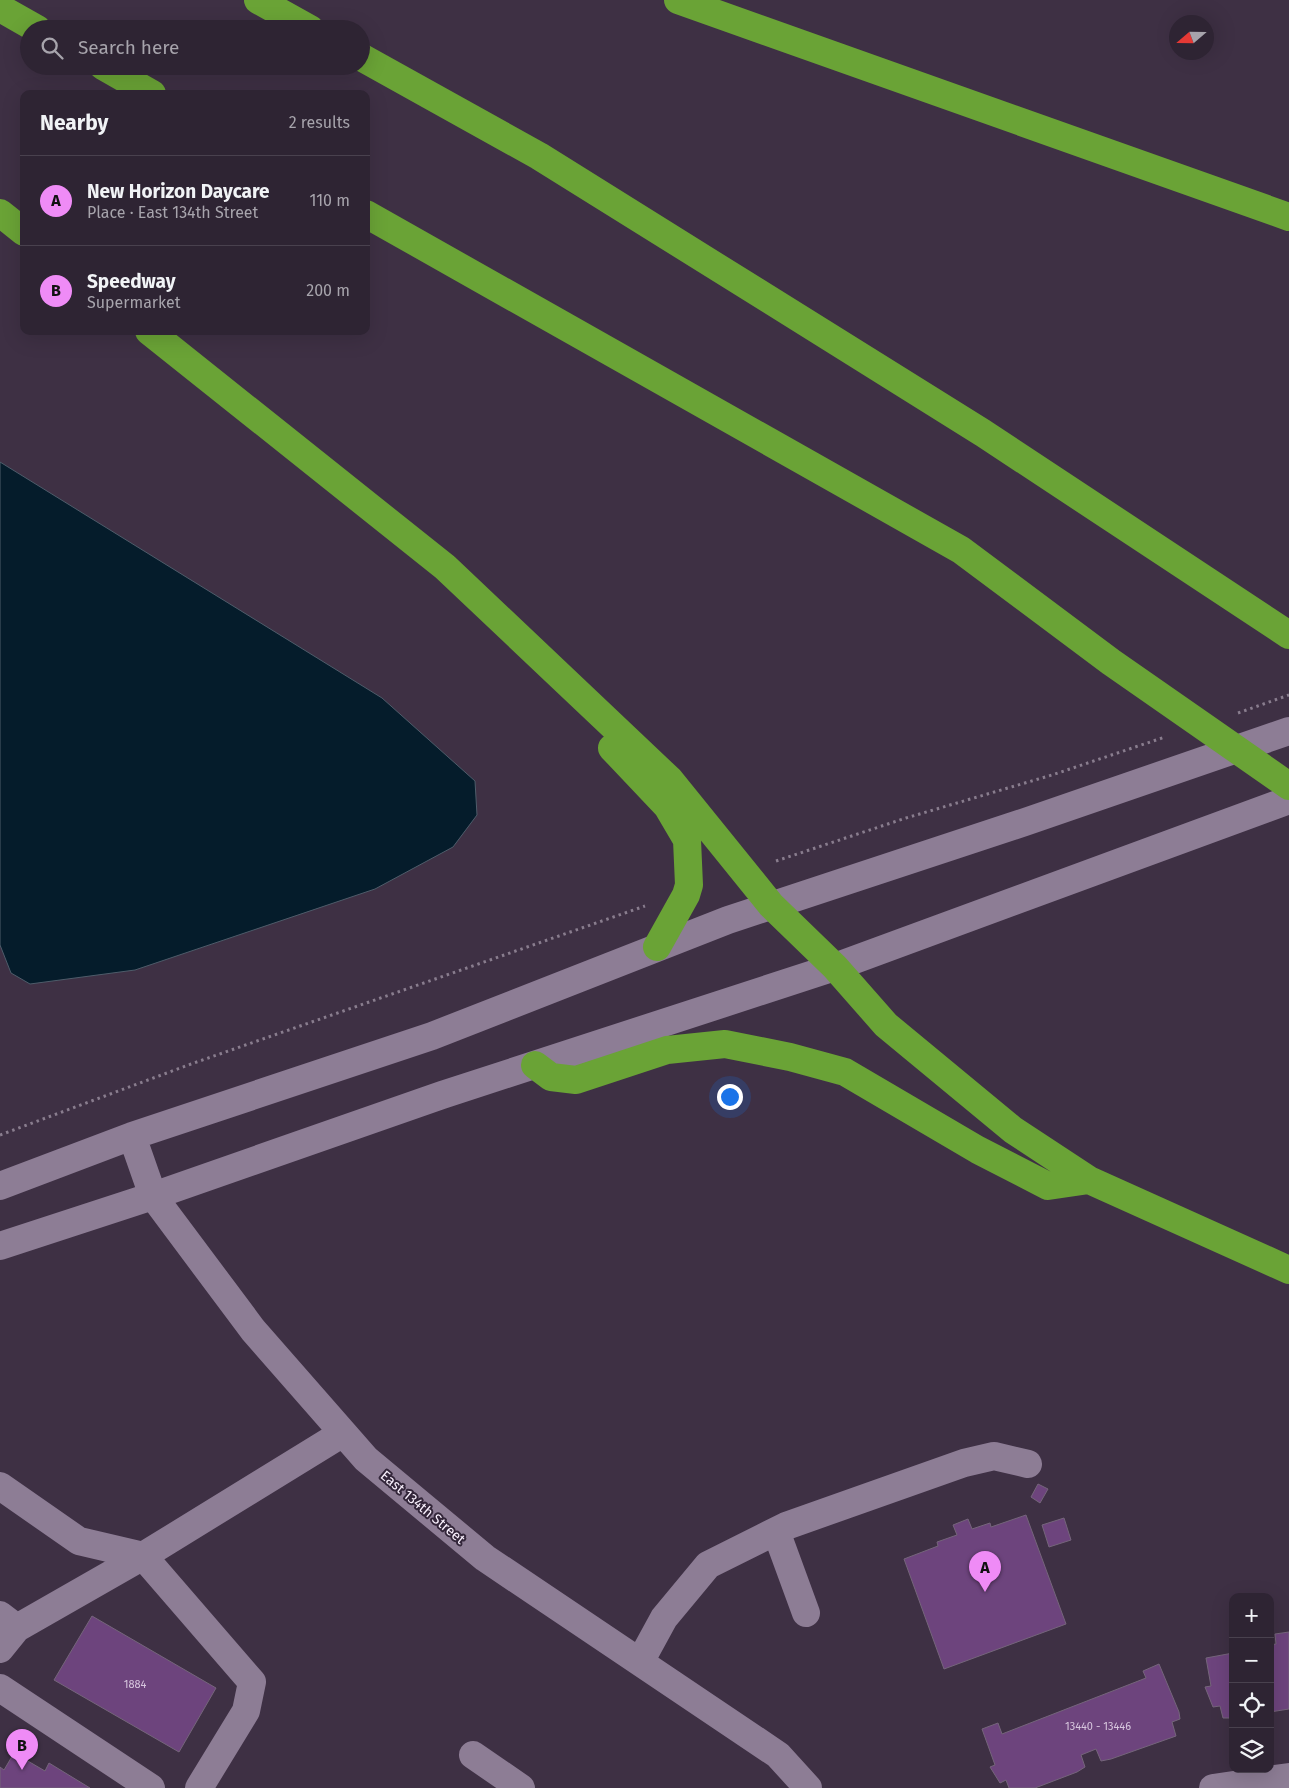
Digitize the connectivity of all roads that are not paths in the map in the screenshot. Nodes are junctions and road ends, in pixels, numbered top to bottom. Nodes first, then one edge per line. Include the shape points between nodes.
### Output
1 (258, 0) edge
2 (678, 0) edge
3 (0, 8) edge
4 (21, 20) edge
5 (294, 20) edge
6 (370, 63) edge
7 (119, 75) edge
8 (145, 90) edge
9 (0, 213) edge
10 (370, 216) edge
11 (1289, 217) edge
12 (20, 229) edge
13 (154, 335) edge
14 (518, 635) junction
15 (1289, 635) edge
16 (1289, 731) edge
17 (1289, 786) edge
18 (1289, 800) edge
19 (771, 905) junction
20 (657, 947) junction
21 (834, 966) junction
22 (535, 1065) junction
23 (132, 1136) junction
24 (1090, 1180) junction
25 (0, 1186) edge
26 (153, 1196) junction
27 (0, 1246) edge
28 (1289, 1270) edge
29 (343, 1433) junction
30 (1028, 1464) dead end
31 (0, 1486) edge
32 (776, 1531) junction
33 (143, 1556) junction
34 (806, 1613) dead end
35 (6, 1631) edge
36 (640, 1662) junction
37 (0, 1688) edge
38 (473, 1755) dead end
39 (1289, 1776) edge
40 (151, 1788) edge
41 (199, 1788) edge
42 (521, 1788) edge
43 (808, 1788) edge
44 (1213, 1788) edge

1 - 5 highway
2 - 11 highway
3 - 4 highway
6 - 15 highway via 539,156 983,433
7 - 8 highway
9 - 12 highway
10 - 17 highway via 961,550 1111,662
13 - 14 highway via 445,566
14 - 19 highway via 670,780
14 - 20 highway via 524,656 667,806 687,840 689,885
16 - 19 street
18 - 21 street
19 - 20 street
19 - 21 highway
20 - 23 street via 432,1036
21 - 22 street
21 - 24 highway via 886,1025 1013,1130
22 - 24 highway via 551,1077 576,1080 667,1050 725,1044 790,1057 845,1072 978,1150 1048,1186
22 - 26 street
23 - 25 street
23 - 26 street, East 134th Street
24 - 28 highway
26 - 27 street
26 - 29 street, East 134th Street via 253,1330
29 - 33 street
29 - 36 street, East 134th Street via 366,1460 485,1558
30 - 32 street via 994,1456 964,1463
31 - 33 street via 79,1541
32 - 34 street
32 - 36 street via 708,1565 664,1618
33 - 35 street
33 - 41 street via 252,1682 246,1711
36 - 43 street, East 134th Street via 778,1755
37 - 40 street
38 - 42 street
39 - 44 street

